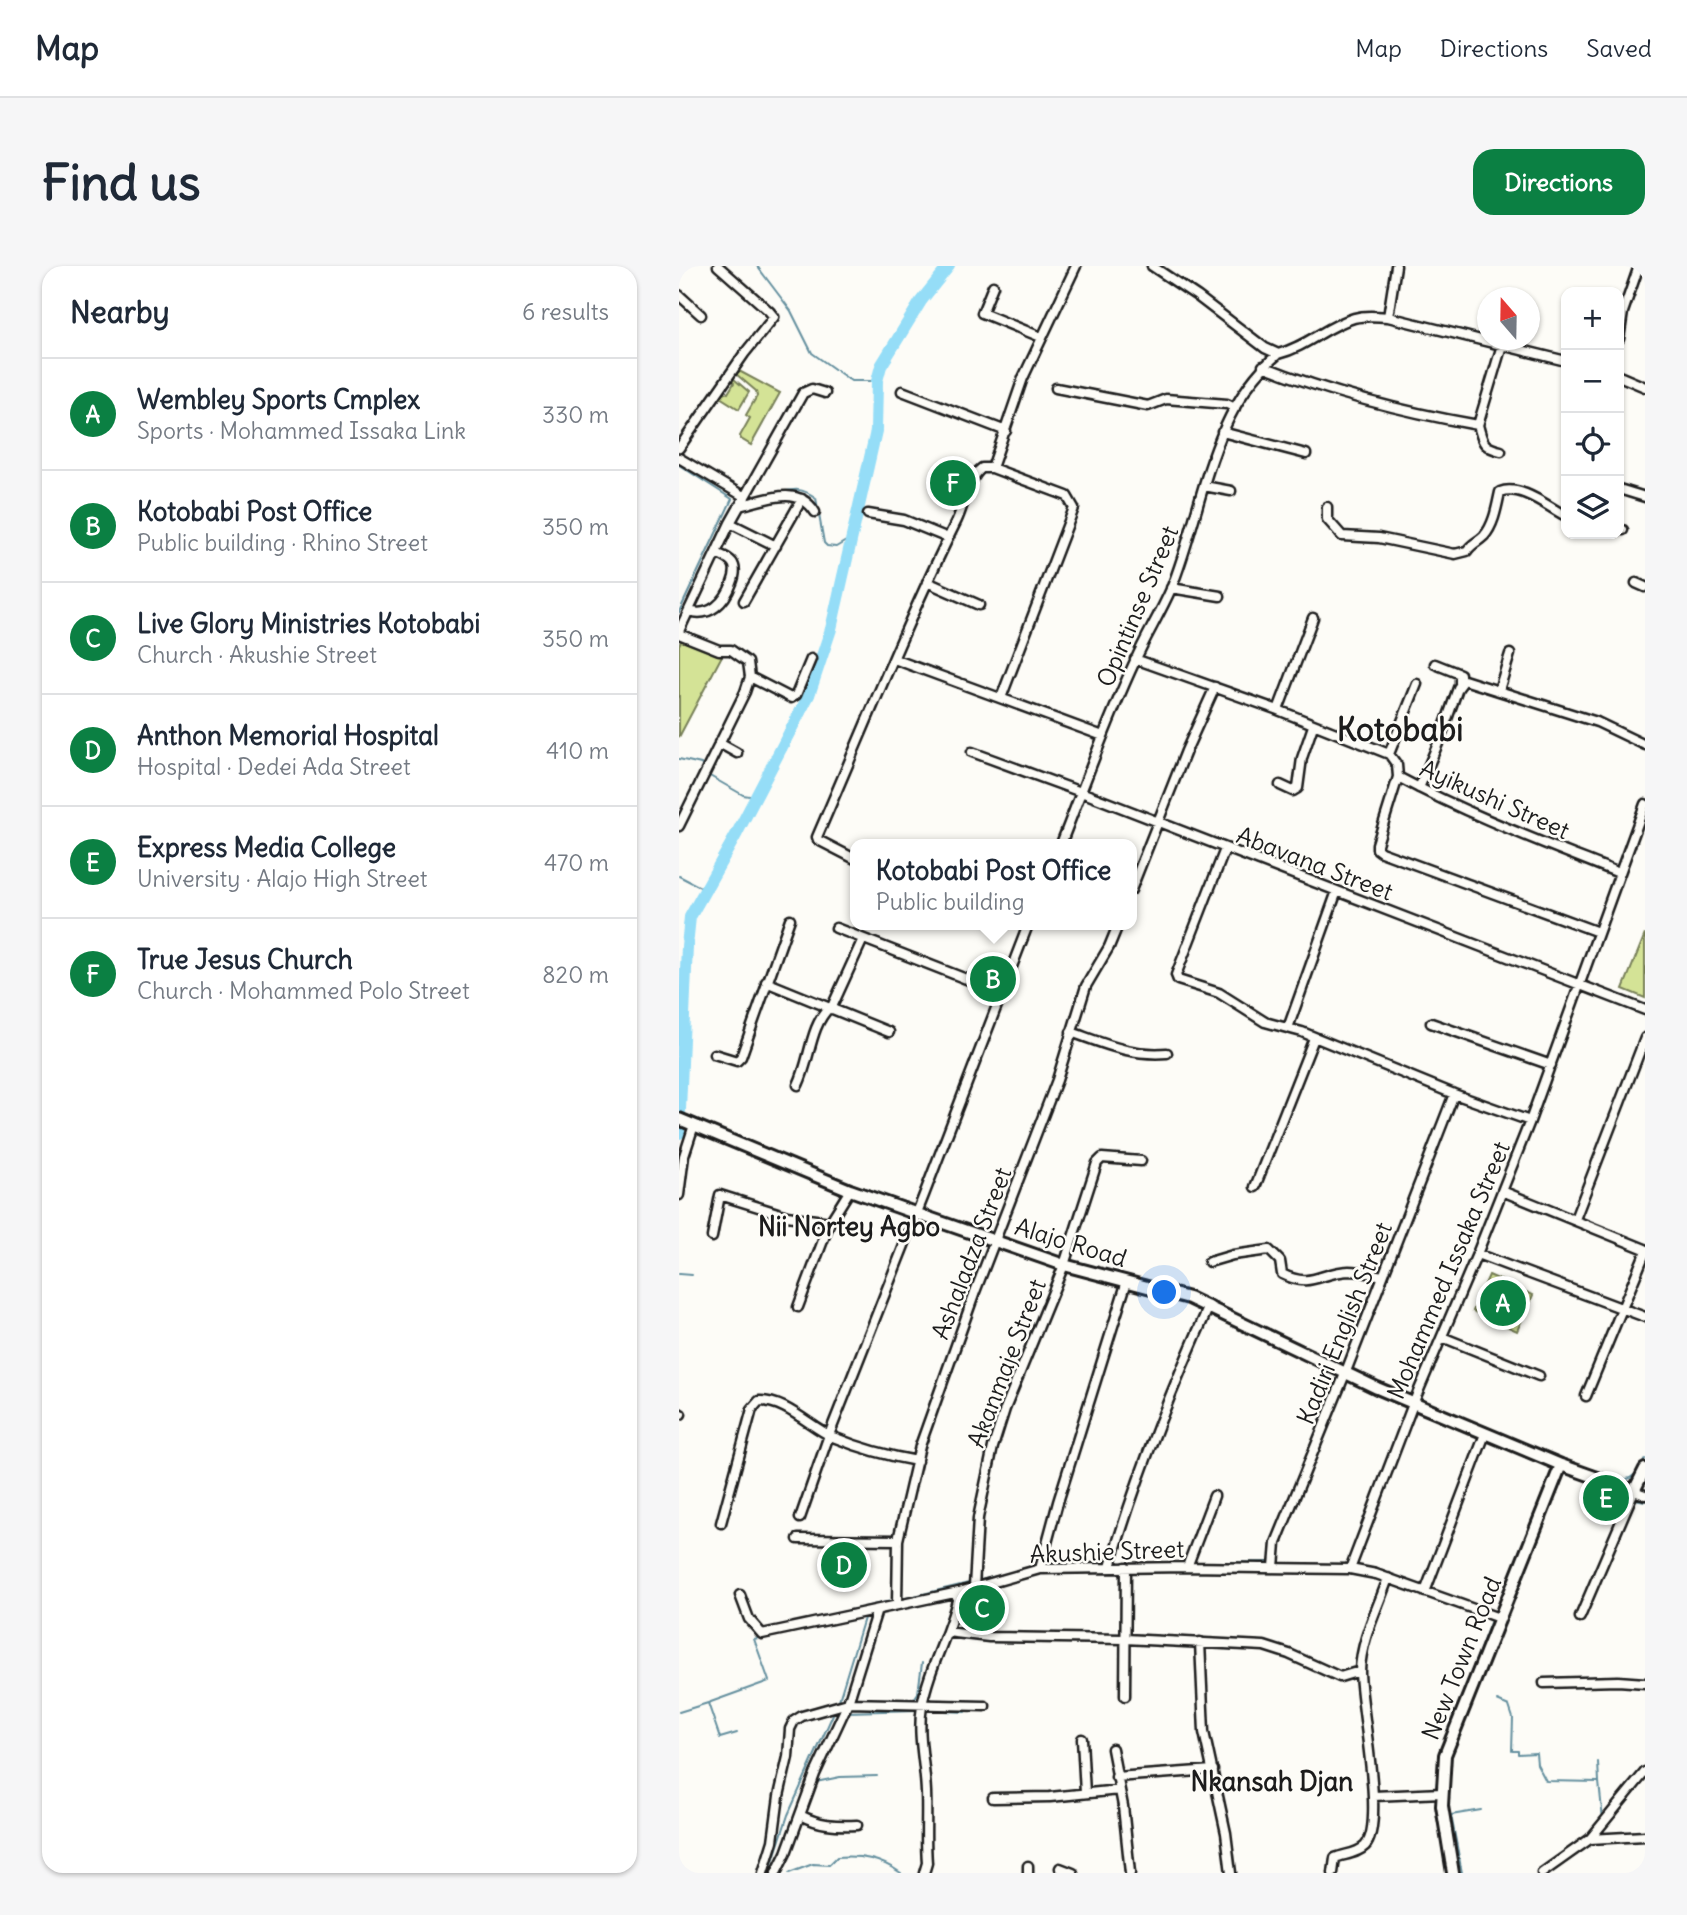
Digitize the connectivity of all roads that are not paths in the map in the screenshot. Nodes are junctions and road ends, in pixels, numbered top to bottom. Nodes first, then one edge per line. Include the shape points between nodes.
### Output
1 (718, 266) edge
2 (1076, 266) edge
3 (1152, 266) edge
4 (1396, 266) edge
5 (1639, 266) edge
6 (993, 286) dead end
7 (679, 295) edge
8 (1624, 309) edge
9 (701, 315) dead end
10 (1388, 317) junction
11 (1041, 337) junction
12 (1477, 339) edge
13 (1500, 350) edge
14 (1522, 350) edge
15 (1277, 354) junction
16 (1561, 360) edge
17 (1263, 366) junction
18 (1624, 378) edge
19 (1645, 387) edge
20 (1056, 388) dead end
21 (902, 391) dead end
22 (825, 393) dead end
23 (1235, 408) junction
24 (1478, 425) junction
25 (1006, 431) junction
26 (1222, 432) junction
27 (679, 448) edge
28 (1501, 451) dead end
29 (1306, 454) dead end
30 (679, 458) edge
31 (989, 468) junction
32 (1204, 486) junction
33 (1231, 491) dead end
34 (1624, 491) edge
35 (745, 497) junction
36 (1645, 497) edge
37 (802, 499) junction
38 (739, 506) junction
39 (1327, 507) dead end
40 (815, 512) dead end
41 (1561, 513) edge
42 (868, 514) dead end
43 (730, 523) junction
44 (948, 538) junction
45 (776, 546) junction
46 (716, 553) junction
47 (927, 582) junction
48 (1636, 583) dead end
49 (1171, 587) junction
50 (1645, 587) edge
51 (1220, 596) dead end
52 (744, 601) dead end
53 (979, 605) dead end
54 (689, 611) junction
55 (1313, 618) dead end
56 (679, 633) edge
57 (1510, 654) dead end
58 (811, 659) dead end
59 (894, 659) junction
60 (1135, 659) junction
61 (1435, 664) dead end
62 (750, 677) junction
63 (1460, 683) junction
64 (1417, 684) dead end
65 (1215, 687) junction
66 (1499, 690) junction
67 (1001, 698) junction
68 (1278, 710) junction
69 (1313, 726) junction
70 (1103, 736) junction
71 (719, 743) junction
72 (1645, 745) edge
73 (972, 752) dead end
74 (737, 753) dead end
75 (1389, 754) junction
76 (1398, 778) junction
77 (1280, 785) dead end
78 (1419, 789) junction
79 (1081, 792) junction
80 (1645, 804) edge
81 (1158, 822) junction
82 (679, 826) edge
83 (1063, 839) edge
84 (1225, 849) junction
85 (850, 857) edge
86 (1619, 873) junction
87 (1137, 875) edge
88 (1338, 891) junction
89 (790, 919) dead end
90 (836, 929) dead end
91 (1024, 930) edge
92 (1116, 930) edge
93 (1598, 932) junction
94 (863, 939) junction
95 (766, 982) junction
96 (1578, 984) junction
97 (1002, 993) junction
98 (830, 1009) junction
99 (1645, 1010) edge
100 (1431, 1023) dead end
101 (1287, 1028) junction
102 (889, 1032) dead end
103 (1071, 1032) junction
104 (1314, 1038) junction
105 (1645, 1038) edge
106 (1167, 1053) dead end
107 (714, 1054) dead end
108 (1551, 1065) junction
109 (798, 1085) dead end
110 (1454, 1094) junction
111 (679, 1119) edge
112 (1530, 1121) junction
113 (693, 1124) junction
114 (1141, 1161) dead end
115 (1255, 1187) dead end
116 (850, 1190) junction
117 (1502, 1191) junction
118 (679, 1195) edge
119 (916, 1213) junction
120 (1574, 1219) junction
121 (829, 1222) junction
122 (712, 1237) dead end
123 (996, 1240) junction
124 (1645, 1251) edge
125 (1478, 1254) junction
126 (1209, 1262) dead end
127 (1064, 1265) junction
128 (1383, 1276) junction
129 (1127, 1281) junction
130 (1209, 1306) junction
131 (798, 1307) dead end
132 (1622, 1307) junction
133 (1645, 1317) edge
134 (1442, 1337) junction
135 (1345, 1374) junction
136 (1539, 1376) dead end
137 (1586, 1396) dead end
138 (1413, 1404) junction
139 (1485, 1434) junction
140 (829, 1435) junction
141 (917, 1461) junction
142 (1561, 1465) junction
143 (1645, 1469) edge
144 (1639, 1493) edge
145 (1214, 1496) dead end
146 (800, 1518) dead end
147 (721, 1523) dead end
148 (797, 1539) dead end
149 (898, 1541) junction
150 (1110, 1567) junction
151 (1126, 1567) junction
152 (1187, 1567) junction
153 (1274, 1567) junction
154 (1040, 1569) junction
155 (1350, 1569) junction
156 (1388, 1578) junction
157 (974, 1587) junction
158 (958, 1592) junction
159 (1425, 1592) junction
160 (740, 1595) dead end
161 (897, 1605) junction
162 (877, 1611) junction
163 (1580, 1617) dead end
164 (1499, 1618) junction
165 (947, 1632) junction
166 (1125, 1639) junction
167 (1200, 1642) junction
168 (1360, 1671) junction
169 (1544, 1683) dead end
170 (1645, 1683) edge
171 (1125, 1696) dead end
172 (848, 1703) junction
173 (922, 1706) junction
174 (985, 1706) dead end
175 (1082, 1739) dead end
176 (1112, 1749) dead end
177 (1213, 1770) junction
178 (1645, 1772) edge
179 (1115, 1777) junction
180 (1119, 1790) junction
181 (1085, 1793) junction
182 (1442, 1793) junction
183 (1374, 1796) junction
184 (993, 1798) dead end
185 (800, 1815) junction
186 (857, 1825) dead end
187 (1645, 1836) edge
188 (1590, 1839) junction
189 (1060, 1868) dead end
190 (763, 1873) edge
191 (776, 1873) edge
192 (924, 1873) edge
193 (1073, 1873) edge
194 (1130, 1873) edge
195 (1231, 1873) edge
196 (1332, 1873) edge
197 (1453, 1873) edge
198 (1542, 1873) edge

1 - 27 street via 774,317
2 - 11 street
3 - 15 street
4 - 10 street
5 - 8 street
6 - 11 street via 982,313
7 - 9 street
10 - 12 street
10 - 15 street via 1353,318 1305,345
11 - 25 street
13 - 24 street
14 - 16 street
15 - 17 street, Opintinse Street
17 - 23 street, Opintinse Street
17 - 24 street via 1386,408
18 - 19 street
20 - 23 street via 1148,406 1166,399
21 - 25 street
22 - 35 street via 812,389 803,393
23 - 26 street, Opintinse Street
24 - 28 street via 1487,448
25 - 31 street
26 - 29 street
26 - 32 street, Opintinse Street
30 - 35 street
31 - 44 street via 979,470
31 - 67 street via 1067,496 1074,508
32 - 33 street
32 - 49 street, Opintinse Street
34 - 36 street
35 - 38 street
37 - 38 street via 783,496
37 - 40 street
37 - 45 street
38 - 43 street
39 - 41 street via 1327,519 1342,536 1379,538 1455,554 1467,551 1485,535 1500,492 1519,492
42 - 44 street via 904,520
43 - 45 street
43 - 46 street
44 - 47 street
45 - 52 street
46 - 54 street
46 - 54 street via 733,564 730,589 715,608 699,614
47 - 53 street
47 - 59 street
48 - 50 street
49 - 51 street
49 - 60 street, Opintinse Street
54 - 56 street
55 - 68 street
56 - 62 street via 719,650 731,650 748,663
57 - 66 street
58 - 62 street via 791,698
59 - 67 street
59 - 85 street via 817,837
60 - 65 street, Ayikushi Street
60 - 70 street, Opintinse Street
61 - 63 street via 1460,674
62 - 71 street
63 - 66 street via 1464,680
63 - 78 street
64 - 75 street
65 - 68 street, Ayikushi Street
65 - 81 street
66 - 72 street via 1597,722
67 - 70 street
68 - 69 street, Ayikushi Street
69 - 75 street, Ayikushi Street
69 - 77 street via 1298,788 1293,791
70 - 79 street, Opintinse Street
71 - 74 street
71 - 82 street
73 - 79 street, Abavana Street
75 - 76 street, Ayikushi Street via 1397,765
76 - 78 street, Ayikushi Street
76 - 93 street via 1377,844 1381,852
78 - 86 street, Ayikushi Street
79 - 81 street, Abavana Street
79 - 83 street, Opintinse Street
80 - 86 street, Mohammed Issaka Street
81 - 84 street, Abavana Street
81 - 87 street
84 - 88 street, Abavana Street
84 - 101 street via 1176,978 1219,993 1265,1022
86 - 93 street, Mohammed Issaka Street
88 - 96 street, Abavana Street
88 - 101 street
89 - 95 street
90 - 94 street
91 - 97 street
92 - 103 street, Ashaladza Street via 1089,979
93 - 96 street, Mohammed Issaka Street
94 - 97 street
94 - 98 street
95 - 98 street
95 - 107 street via 741,1057
96 - 99 street, Abavana Street
96 - 108 street, Mohammed Issaka Street
97 - 119 street
98 - 102 street
98 - 109 street via 818,1021
100 - 108 street
101 - 104 street
103 - 106 street via 1128,1052
103 - 123 street, Ashaladza Street
104 - 110 street
104 - 115 street
105 - 120 street
108 - 112 street, Mohammed Issaka Street
110 - 112 street
110 - 128 street, Kadiri English Street
111 - 113 street, Alajo Road
112 - 117 street, Mohammed Issaka Street
113 - 116 street, Alajo Road
113 - 118 street
114 - 127 street, Akanmaje Street via 1102,1158 1097,1163
116 - 119 street, Alajo Road
116 - 121 street
117 - 120 street
117 - 125 street, Mohammed Issaka Street
119 - 123 street, Alajo Road
119 - 140 street
120 - 124 street
121 - 122 street via 787,1216 720,1195
121 - 131 street
123 - 127 street, Alajo Road
123 - 141 street, Ashaladza Street
124 - 132 street
125 - 132 street
125 - 134 street, Mohammed Issaka Street
126 - 128 street via 1269,1250 1278,1257 1285,1276 1305,1281 1353,1271
127 - 129 street, Alajo Road
127 - 157 street, Akanmaje Street via 993,1447 978,1518
128 - 135 street, Kadiri English Street
129 - 130 street, Alajo Road
129 - 154 street
130 - 135 street, Alajo Road
130 - 150 street
132 - 133 street
132 - 137 street
134 - 136 street
134 - 138 street, Mohammed Issaka Street
135 - 138 street, Alajo Road
135 - 153 street, Kadiri English Street via 1276,1543
138 - 139 street, Alajo Road
138 - 155 street, Mohammed Issaka Street
139 - 142 street, Alajo Road
139 - 159 street
140 - 141 street via 879,1454
140 - 146 street
140 - 147 street via 772,1402 755,1403
141 - 149 street, Ashaladza Street
142 - 144 street, Alajo Road
142 - 164 street, New Town Road
143 - 144 street
144 - 163 street
145 - 152 street
148 - 149 street
149 - 161 street, Ashaladza Street
150 - 151 street, Akushie Street
150 - 154 street, Akushie Street
151 - 152 street, Akushie Street
151 - 166 street
152 - 153 street, Akushie Street
153 - 155 street, Akushie Street
154 - 157 street, Akushie Street
155 - 156 street, Akushie Street
156 - 159 street, Akushie Street
156 - 168 street via 1367,1635
157 - 158 street, Akushie Street
158 - 161 street, Akushie Street
158 - 165 street
159 - 164 street, Akushie Street
160 - 162 street, Akushie Street via 749,1619 762,1634
161 - 162 street, Akushie Street
162 - 172 street
164 - 182 street, New Town Road via 1447,1746
165 - 166 street
165 - 173 street
166 - 167 street
166 - 171 street
167 - 168 street via 1269,1647 1340,1677
167 - 177 street via 1204,1732
168 - 183 street
169 - 170 street
172 - 173 street
172 - 185 street
172 - 190 street via 802,1716 790,1729 773,1841
173 - 174 street
173 - 192 street
175 - 181 street
176 - 179 street
177 - 179 street
177 - 195 street
178 - 188 street
179 - 180 street
180 - 181 street
180 - 194 street
181 - 184 street
182 - 183 street
182 - 197 street, New Town Road
183 - 196 street via 1370,1838 1359,1850 1335,1858
185 - 186 street via 815,1823
185 - 191 street
187 - 188 street
188 - 198 street
189 - 193 street

